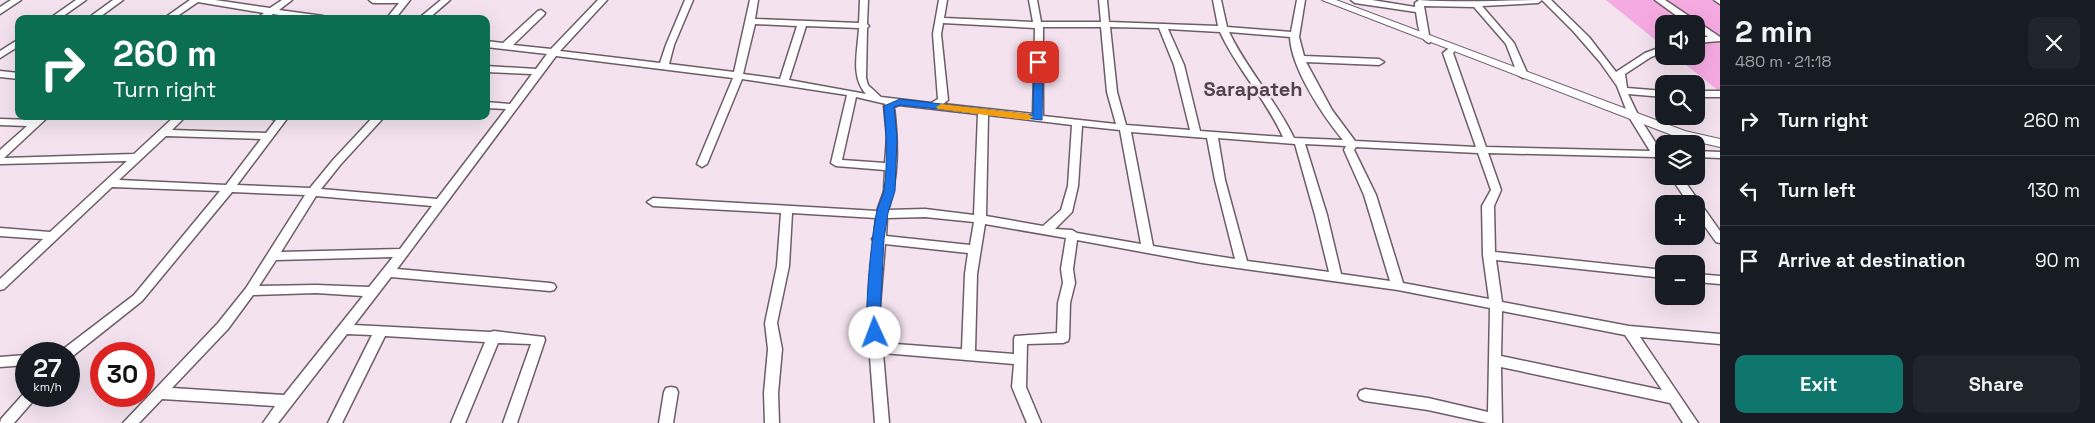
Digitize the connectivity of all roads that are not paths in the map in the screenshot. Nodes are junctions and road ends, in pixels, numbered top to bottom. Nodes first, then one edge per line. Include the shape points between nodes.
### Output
1 (17, 0) edge
2 (82, 0) edge
3 (119, 0) edge
4 (197, 0) edge
5 (288, 0) edge
6 (373, 0) edge
7 (406, 0) edge
8 (446, 0) edge
9 (603, 0) edge
10 (689, 0) edge
11 (754, 0) edge
12 (864, 0) edge
13 (943, 0) edge
14 (1033, 0) edge
15 (1103, 0) edge
16 (1217, 0) edge
17 (1301, 0) edge
18 (1327, 0) edge
19 (1355, 0) edge
20 (1538, 0) edge
21 (1546, 0) edge
22 (1660, 0) edge
23 (1338, 2) edge
24 (1476, 3) junction
25 (1419, 4) edge
26 (0, 11) edge
27 (273, 11) junction
28 (541, 14) dead end
29 (60, 15) edge
30 (97, 15) edge
31 (173, 15) edge
32 (266, 15) edge
33 (298, 15) edge
34 (393, 15) edge
35 (427, 15) edge
36 (1682, 15) edge
37 (939, 20) junction
38 (751, 21) junction
39 (802, 24) junction
40 (1039, 25) junction
41 (1105, 25) junction
42 (865, 26) junction
43 (1162, 26) junction
44 (1224, 30) junction
45 (1705, 31) edge
46 (1296, 35) junction
47 (1718, 39) edge
48 (1429, 40) junction
49 (1705, 40) edge
50 (15, 43) edge
51 (0, 44) edge
52 (15, 44) edge
53 (490, 44) edge
54 (506, 46) junction
55 (1452, 49) junction
56 (1655, 52) edge
57 (553, 53) junction
58 (0, 55) edge
59 (1300, 59) junction
60 (1379, 62) dead end
61 (664, 66) junction
62 (490, 69) edge
63 (538, 72) junction
64 (0, 74) edge
65 (1523, 75) junction
66 (15, 76) edge
67 (738, 76) junction
68 (782, 83) junction
69 (1621, 88) junction
70 (852, 93) junction
71 (1655, 93) edge
72 (1705, 94) edge
73 (1720, 94) edge
74 (878, 100) junction
75 (900, 102) junction
76 (490, 105) edge
77 (932, 106) junction
78 (513, 107) junction
79 (983, 112) junction
80 (1635, 117) junction
81 (1038, 118) junction
82 (41, 120) edge
83 (177, 120) edge
84 (281, 120) edge
85 (376, 120) edge
86 (0, 122) edge
87 (1078, 123) junction
88 (1122, 127) junction
89 (162, 133) junction
90 (1196, 134) junction
91 (1212, 135) junction
92 (268, 136) junction
93 (1294, 141) junction
94 (1720, 143) edge
95 (1352, 144) junction
96 (1655, 146) edge
97 (1481, 150) junction
98 (1705, 154) edge
99 (1720, 155) edge
100 (0, 156) edge
101 (1655, 156) edge
102 (137, 158) junction
103 (0, 161) edge
104 (702, 164) dead end
105 (890, 166) junction
106 (110, 183) junction
107 (228, 188) junction
108 (313, 192) junction
109 (439, 202) junction
110 (653, 202) dead end
111 (788, 210) junction
112 (882, 213) junction
113 (980, 219) junction
114 (1705, 219) edge
115 (1046, 230) junction
116 (0, 232) edge
117 (1072, 234) junction
118 (52, 236) junction
119 (878, 239) junction
120 (1720, 239) edge
121 (1148, 248) junction
122 (976, 250) junction
123 (403, 253) junction
124 (1489, 254) junction
125 (273, 256) junction
126 (1242, 264) junction
127 (388, 273) junction
128 (1655, 273) edge
129 (1336, 278) junction
130 (1705, 279) edge
131 (1720, 280) edge
132 (0, 286) edge
133 (1398, 286) junction
134 (550, 287) dead end
135 (250, 291) junction
136 (372, 292) junction
137 (1496, 306) junction
138 (343, 329) junction
139 (381, 331) junction
140 (1629, 331) junction
141 (494, 336) junction
142 (1720, 339) edge
143 (80, 344) edge
144 (876, 348) junction
145 (968, 355) junction
146 (1021, 360) junction
147 (1494, 360) junction
148 (15, 361) edge
149 (0, 362) edge
150 (671, 392) dead end
151 (160, 394) junction
152 (1365, 395) dead end
153 (1672, 398) junction
154 (285, 402) junction
155 (20, 407) edge
156 (1495, 421) edge
157 (6, 423) edge
158 (130, 423) edge
159 (270, 423) edge
160 (335, 423) edge
161 (458, 423) edge
162 (510, 423) edge
163 (666, 423) edge
164 (772, 423) edge
165 (882, 423) edge
166 (1034, 423) edge
167 (1691, 423) edge

1 - 26 street
2 - 29 street
3 - 30 street
4 - 27 street
4 - 31 street
5 - 27 street
6 - 7 street
7 - 34 street
8 - 35 street
9 - 57 street
10 - 61 street
11 - 38 street
12 - 42 street
13 - 37 street
14 - 40 street
15 - 41 street
16 - 44 street
17 - 46 street
18 - 23 street
19 - 25 street
20 - 24 street
21 - 69 street via 1595,48
22 - 36 street
23 - 48 street
24 - 25 street
24 - 65 street via 1510,43
25 - 48 street via 1425,35
27 - 32 street
27 - 33 street
28 - 54 street
37 - 40 street
37 - 77 street via 938,53 943,100
38 - 39 street
38 - 67 street
39 - 42 street
39 - 68 street
40 - 41 street
40 - 81 street
41 - 43 street
41 - 88 street via 1112,92
42 - 74 street via 861,78 864,86
43 - 44 street
43 - 90 street via 1179,65
44 - 46 street
44 - 93 street
45 - 47 street
46 - 59 street
47 - 49 street
48 - 55 street
50 - 51 street
52 - 58 street
53 - 54 street
54 - 57 street
55 - 65 street
55 - 97 street via 1448,53
56 - 69 street via 1620,73
57 - 61 street
57 - 63 street
59 - 60 street
59 - 95 street via 1334,120
61 - 67 street
62 - 63 street
63 - 78 street
64 - 66 street
65 - 80 street
67 - 68 street
67 - 104 street
68 - 70 street
69 - 71 street
69 - 80 street
70 - 74 street
70 - 105 street via 836,163
72 - 73 street
74 - 75 street
75 - 77 street
75 - 105 street via 889,106
76 - 78 street
77 - 79 street
78 - 109 street
79 - 81 street
79 - 113 street
80 - 94 street via 1680,134
80 - 96 street
81 - 87 street
82 - 86 street
82 - 100 street
83 - 89 street
84 - 92 street
85 - 108 street
87 - 88 street
87 - 115 street via 1073,186 1066,212
88 - 90 street
88 - 121 street via 1125,129
89 - 92 street
89 - 102 street
90 - 91 street
91 - 93 street
91 - 126 street
92 - 107 street
93 - 95 street
93 - 129 street via 1321,215
95 - 97 street
95 - 133 street via 1349,150 1370,196
97 - 101 street
97 - 124 street via 1496,190 1488,206
98 - 99 street
102 - 103 street
102 - 106 street
105 - 112 street via 890,191
106 - 107 street
106 - 118 street
107 - 108 street
107 - 143 street via 138,298
108 - 109 street
108 - 125 street
109 - 123 street
110 - 111 street
111 - 112 street via 862,215
111 - 164 street via 783,266 772,323 775,349
112 - 113 street via 925,213
112 - 119 street
113 - 115 street
113 - 122 street
114 - 120 street
115 - 117 street
116 - 118 street
117 - 121 street
117 - 146 street via 1063,338 1020,339
118 - 132 street
119 - 122 street
119 - 144 street via 873,318
121 - 126 street
122 - 145 street via 971,274
123 - 125 street
123 - 127 street
124 - 128 street
124 - 137 street
125 - 135 street
126 - 129 street
127 - 134 street
127 - 136 street
129 - 133 street
130 - 131 street
133 - 137 street
135 - 136 street via 316,289
135 - 151 street via 223,326
136 - 138 street
137 - 140 street
137 - 147 street
138 - 139 street
138 - 154 street
139 - 141 street
139 - 160 street
140 - 142 street
140 - 153 street
141 - 161 street
141 - 162 street via 540,340
144 - 145 street
144 - 165 street
145 - 146 street
146 - 166 street via 1018,387
147 - 153 street
147 - 156 street
148 - 149 street
150 - 163 street
151 - 154 street
151 - 158 street
152 - 156 street via 1428,404
153 - 167 street
154 - 159 street
155 - 157 street

